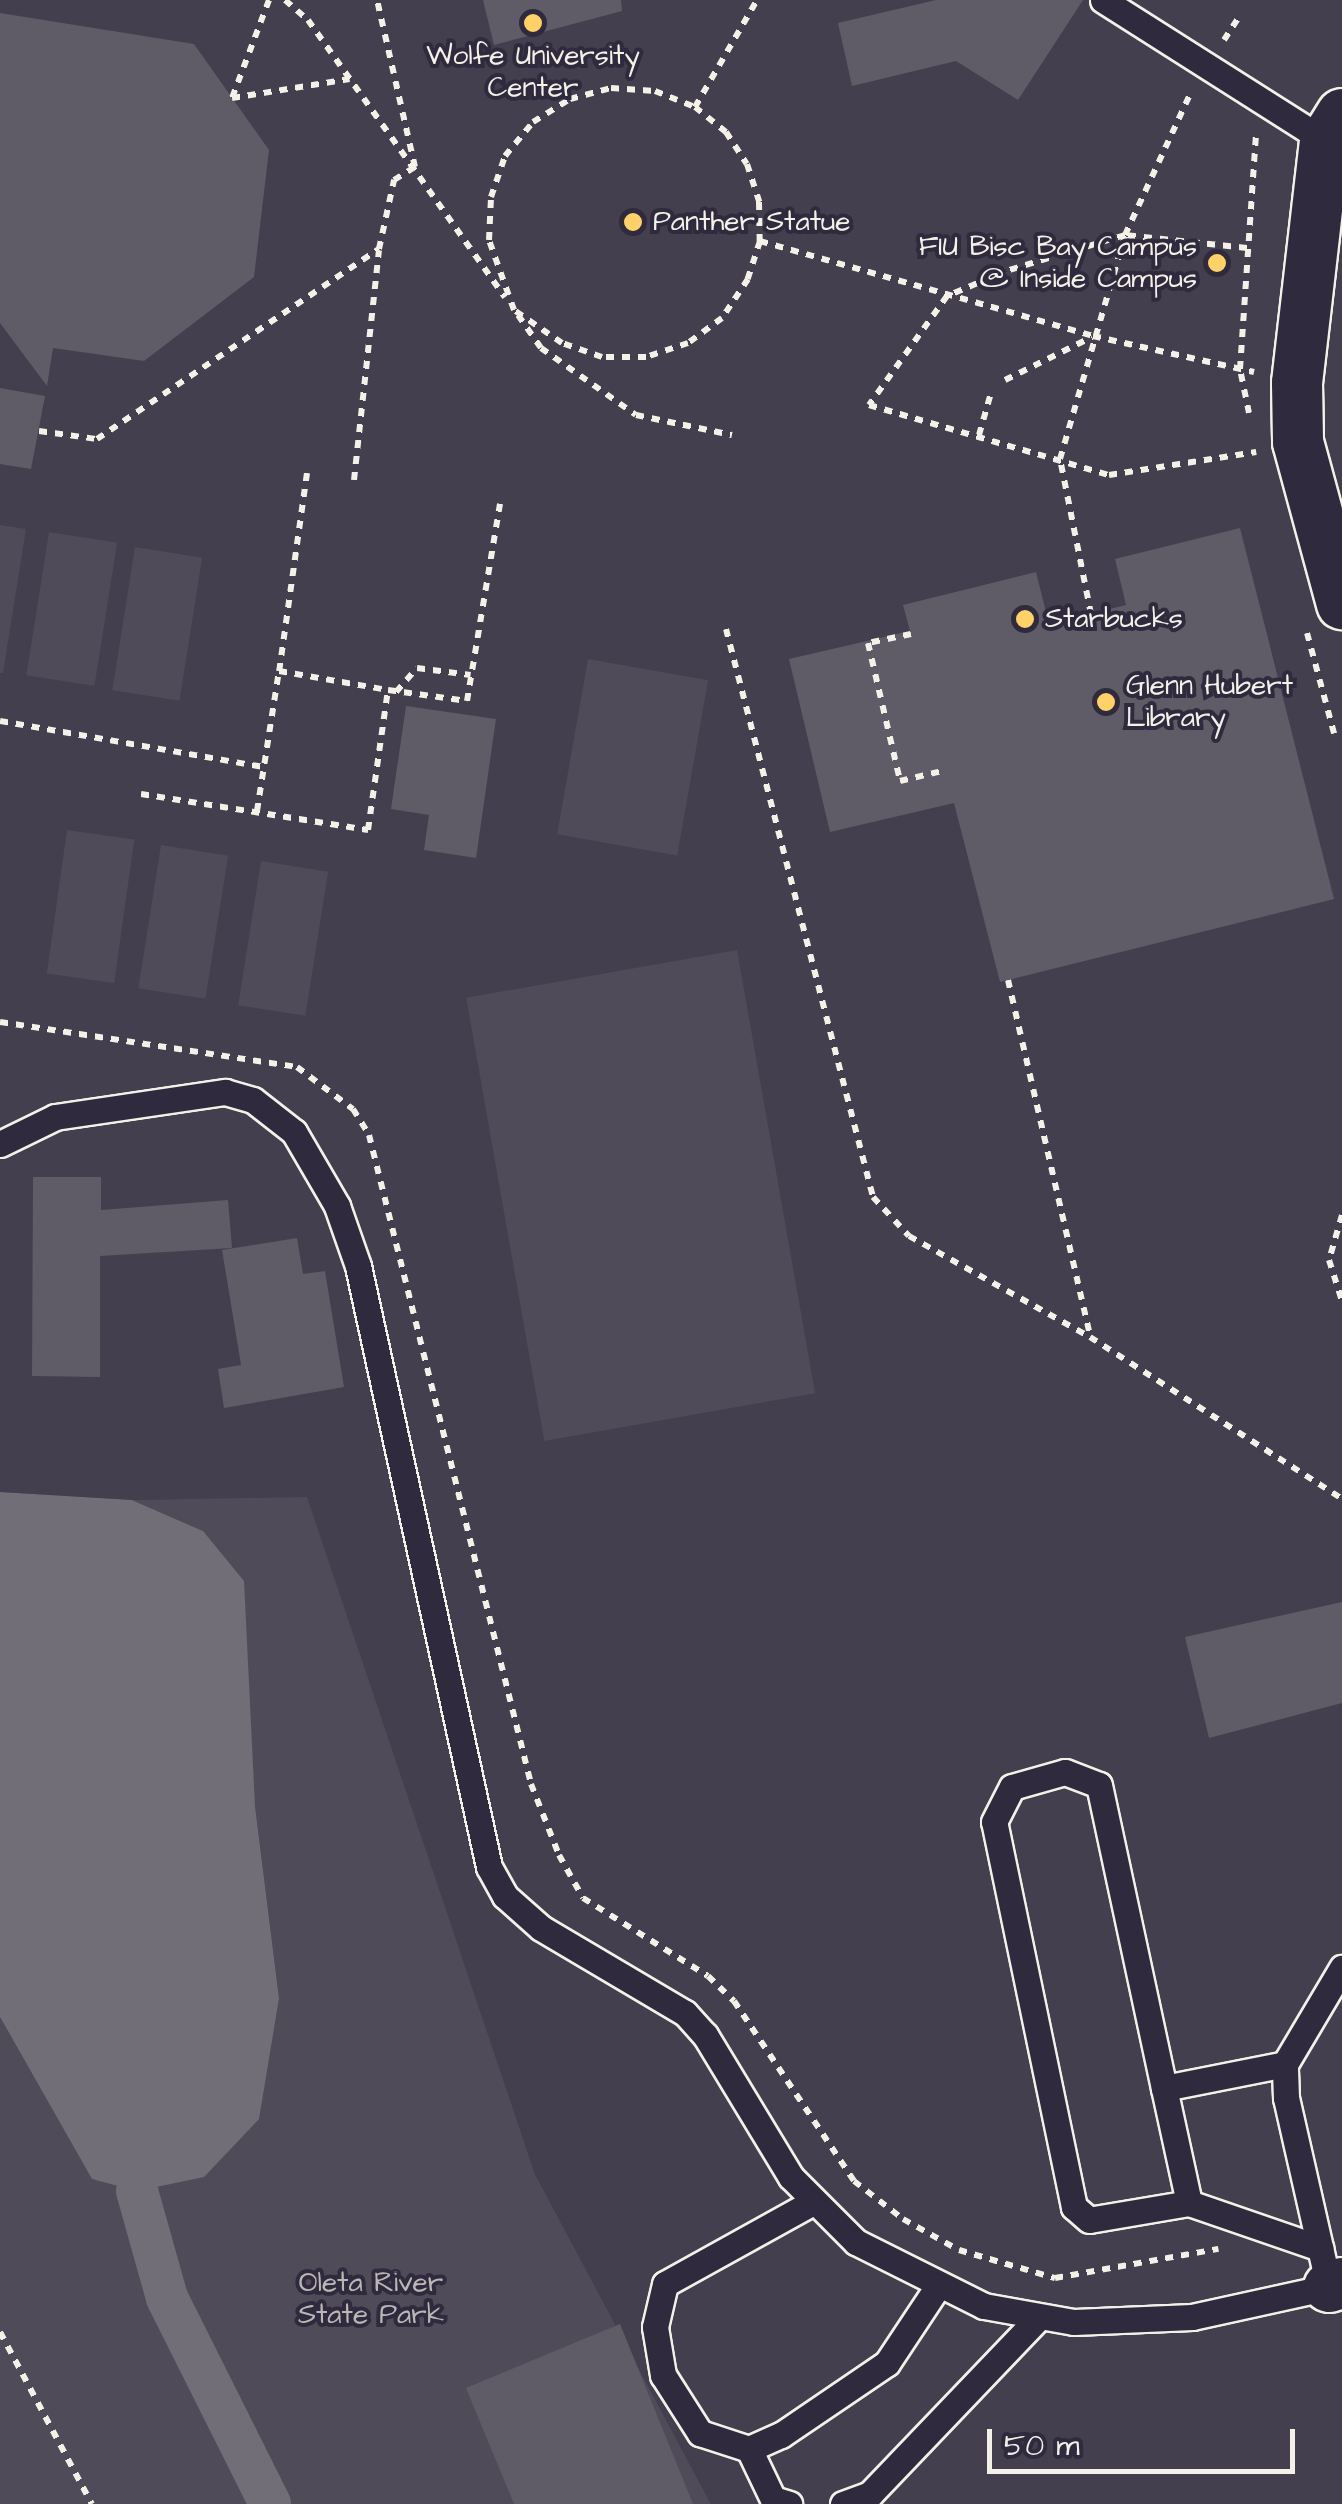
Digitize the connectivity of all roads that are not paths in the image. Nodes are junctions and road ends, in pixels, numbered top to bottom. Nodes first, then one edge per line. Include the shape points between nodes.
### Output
1 (1103, 0) edge
2 (1333, 128) edge
3 (1342, 604) edge
4 (0, 1144) edge
5 (1342, 1968) edge
6 (1285, 2064) junction
7 (1164, 2088) junction
8 (814, 2202) junction
9 (1190, 2203) junction
10 (1330, 2273) edge
11 (938, 2286) junction
12 (1038, 2318) junction
13 (749, 2449) junction
14 (789, 2504) edge
15 (844, 2504) edge

1 - 2 lane
2 - 3 street via 1296,383 1316,523
4 - 8 lane via 55,1118 225,1092 254,1100 294,1132 337,1206 358,1266 489,1867 506,1896 541,1928 684,2013 705,2034 780,2162
5 - 6 lane
6 - 7 lane
6 - 10 lane via 1286,2098
7 - 9 lane
7 - 9 lane via 1100,1785 1064,1772 1012,1787 994,1822 1074,2207 1089,2220 1106,2221
8 - 11 lane via 856,2242
8 - 13 lane via 665,2284 656,2327 664,2375 700,2432
9 - 10 lane
10 - 12 lane via 1192,2317 1130,2323
11 - 12 lane
11 - 13 lane via 887,2363 782,2435
12 - 15 lane via 870,2494
13 - 14 lane via 773,2499

